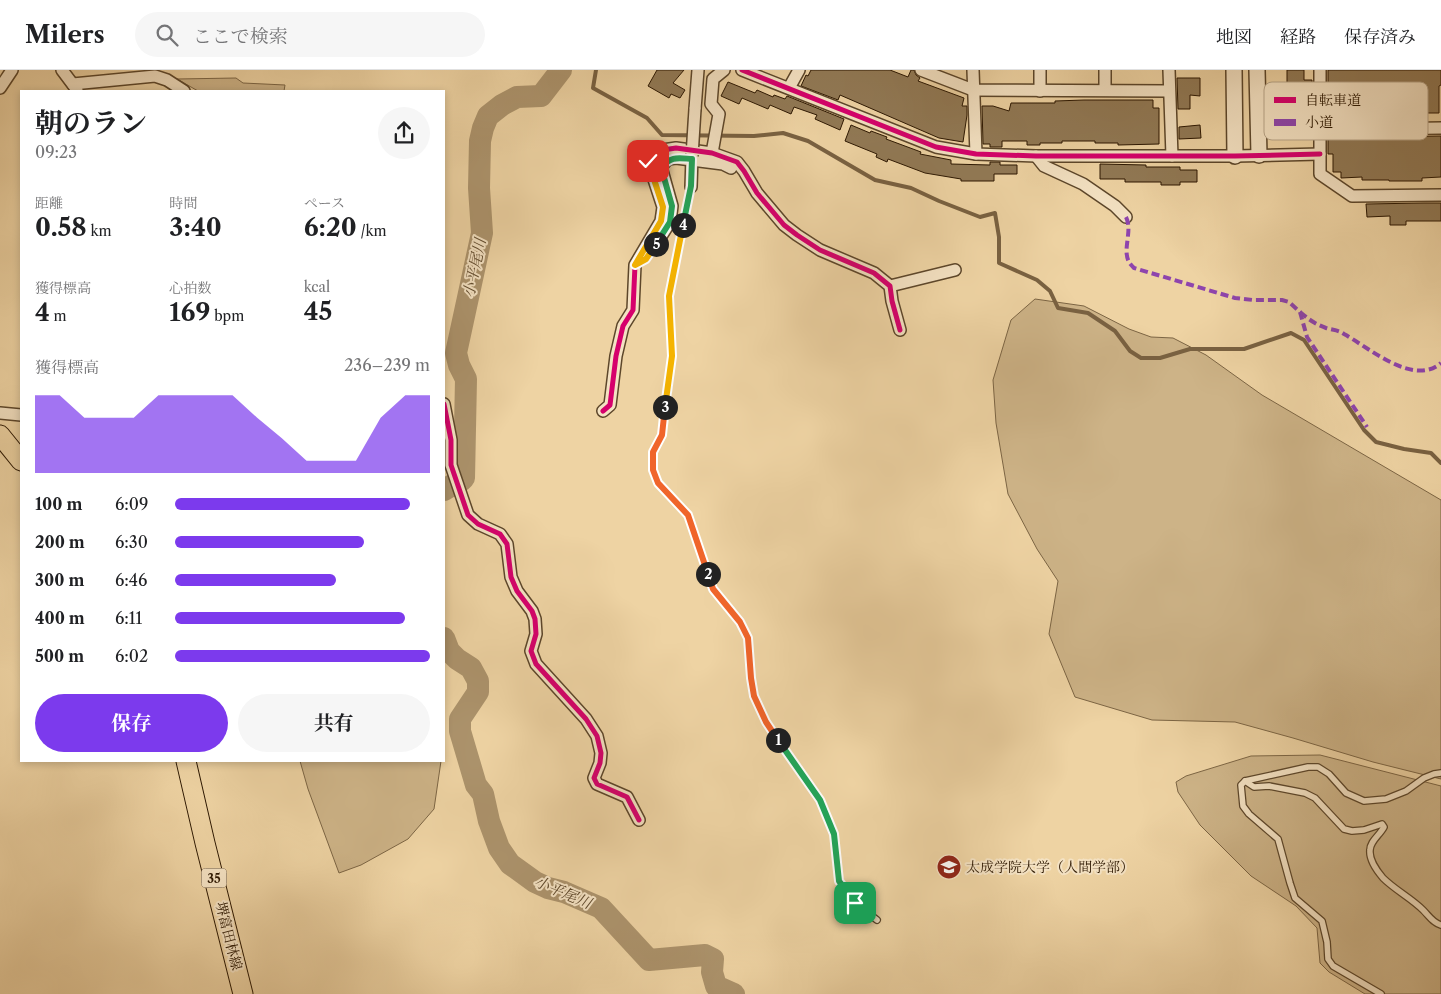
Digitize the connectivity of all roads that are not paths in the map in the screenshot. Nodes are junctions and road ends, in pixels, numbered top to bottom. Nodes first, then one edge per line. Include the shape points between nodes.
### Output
1 (12, 70) edge
2 (62, 70) edge
3 (87, 70) edge
4 (698, 70) edge
5 (724, 70) edge
6 (742, 70) edge
7 (799, 70) edge
8 (921, 70) edge
9 (973, 70) edge
10 (1040, 70) edge
11 (1105, 70) edge
12 (1169, 70) edge
13 (1234, 70) edge
14 (1257, 70) edge
15 (153, 74) edge
16 (89, 82) junction
17 (0, 88) edge
18 (76, 88) edge
19 (789, 88) junction
20 (182, 90) edge
21 (973, 90) junction
22 (1105, 90) junction
23 (1040, 91) junction
24 (1169, 91) junction
25 (1428, 128) edge
26 (1441, 128) edge
27 (1320, 140) edge
28 (712, 151) junction
29 (976, 154) junction
30 (1320, 154) junction
31 (1259, 155) junction
32 (1036, 156) junction
33 (1172, 156) junction
34 (1235, 156) junction
35 (692, 158) junction
36 (691, 186) joint
37 (1441, 195) edge
38 (1126, 218) dead end
39 (797, 236) junction
40 (635, 265) junction
41 (956, 270) dead end
42 (890, 286) junction
43 (900, 330) dead end
44 (445, 410) edge
45 (603, 411) dead end
46 (0, 413) edge
47 (20, 415) edge
48 (0, 435) edge
49 (20, 460) edge
50 (186, 762) edge
51 (1441, 773) edge
52 (1244, 781) junction
53 (639, 820) dead end
54 (877, 920) dead end
55 (1441, 925) edge
56 (243, 994) edge
57 (1381, 994) edge

1 - 17 street
2 - 18 street
3 - 16 street
4 - 35 street, bridge
5 - 28 street via 713,79 711,104 719,114
6 - 19 street
7 - 19 street
8 - 21 street
9 - 21 street
10 - 23 street
11 - 22 street
12 - 24 street
13 - 34 street
14 - 31 street
15 - 16 street
15 - 20 street
16 - 18 street
19 - 29 street via 936,147
21 - 23 street
21 - 29 street
22 - 23 street
22 - 24 street
24 - 33 street
25 - 26 street
27 - 30 street
28 - 39 street via 737,162 770,209
28 - 40 street via 676,148 651,153 648,161 663,207 661,221
29 - 32 street
30 - 31 street
30 - 37 street via 1320,174 1352,196
31 - 34 street
32 - 33 street
32 - 38 street via 1044,166 1083,184 1115,206
33 - 34 street
35 - 36 street
35 - 39 street via 723,164 736,171 770,218 794,240
35 - 40 street via 668,159 661,167 672,206 670,222 646,259
36 - 54 lane via 669,296 672,356 662,435 653,452 653,470 658,483 688,515 713,589 740,622 748,638 754,696 766,722 820,800 834,834 839,881 855,903
39 - 42 street via 820,250 874,273
40 - 45 street via 633,310 623,326 610,405
41 - 42 street
42 - 43 street
44 - 53 street via 451,465 468,514 478,524 500,534 507,544 517,591 535,619 536,634 531,651 536,664 586,719 597,736 601,753 594,778 597,784 627,797
46 - 47 street
48 - 49 main road
50 - 56 main road, 堺富田林線 / 35
51 - 52 lane via 1424,778 1406,791 1364,801 1346,793 1318,768 1308,767
52 - 55 lane via 1254,787 1269,786 1305,793 1315,798 1344,829 1364,830 1382,824 1384,827 1370,850 1377,870 1435,924
52 - 57 lane via 1241,785 1242,806 1278,839 1295,898 1322,921 1328,959 1333,966

